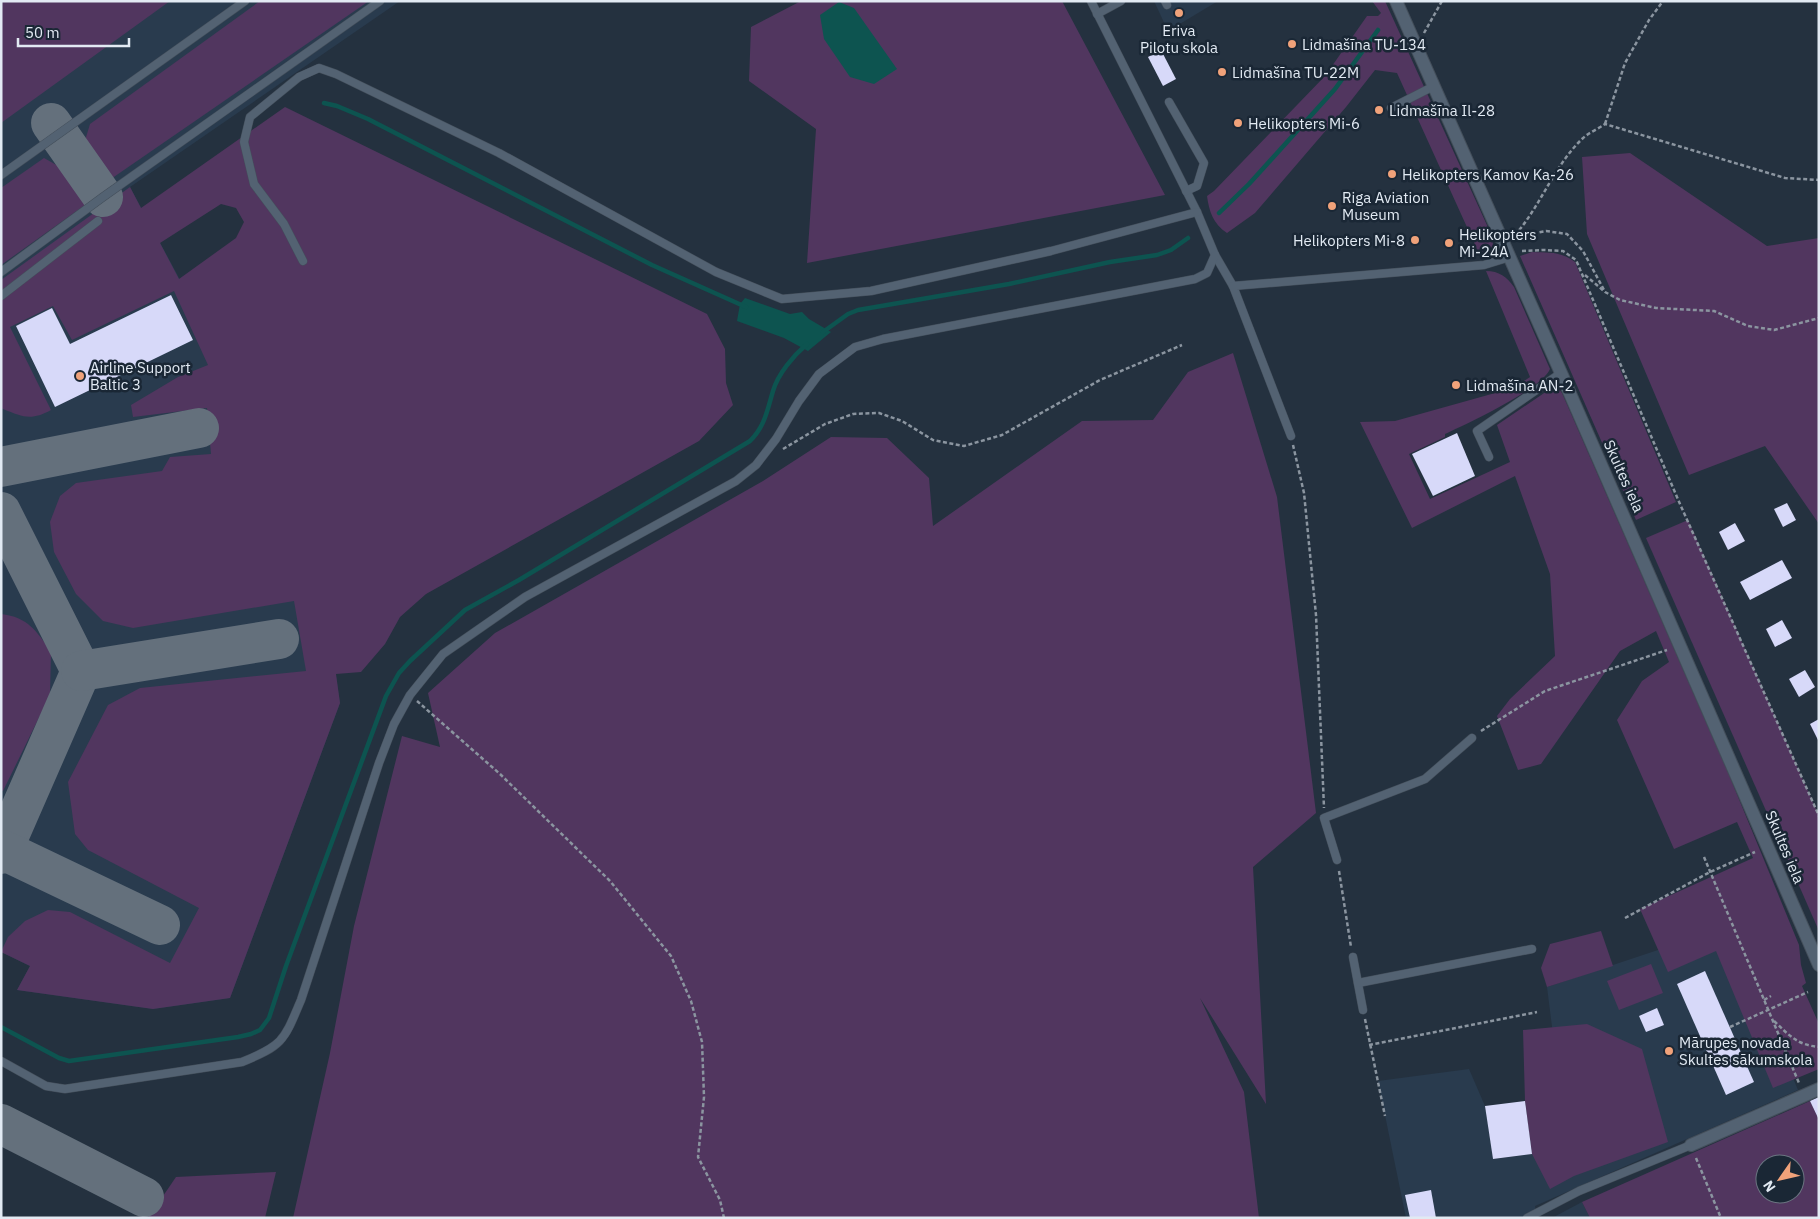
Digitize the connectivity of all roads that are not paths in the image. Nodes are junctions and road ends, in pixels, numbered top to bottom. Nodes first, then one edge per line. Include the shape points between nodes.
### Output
1 (244, 1) edge
2 (380, 1) edge
3 (1090, 1) edge
4 (1121, 1) edge
5 (1396, 1) edge
6 (1097, 14) junction
7 (1434, 86) junction
8 (1169, 102) dead end
9 (1391, 108) dead end
10 (1, 175) edge
11 (1186, 191) junction
12 (1197, 212) junction
13 (98, 221) dead end
14 (1215, 255) junction
15 (1510, 257) junction
16 (303, 261) dead end
17 (1, 272) edge
18 (1233, 286) junction
19 (1, 296) edge
20 (1561, 373) junction
21 (1291, 436) road end
22 (1489, 457) dead end
23 (1472, 738) road end
24 (1337, 860) road end
25 (1532, 949) dead end
26 (1353, 957) road end
27 (1819, 965) edge
28 (1358, 984) junction
29 (1363, 1010) road end
30 (1, 1061) edge
31 (1819, 1089) edge
32 (1691, 1145) joint
33 (1527, 1218) edge

1 - 10 lane
2 - 17 lane
3 - 6 lane
4 - 6 lane
5 - 7 main road, Skultes iela
6 - 11 lane
7 - 9 lane
7 - 15 main road, Skultes iela via 1508,240
8 - 11 lane via 1204,163 1197,186
11 - 12 lane
12 - 14 lane
12 - 16 lane via 1051,251 871,291 782,299 716,272 499,153 319,68 299,77 250,118 244,142 254,184 284,224
13 - 19 lane
14 - 18 lane
14 - 30 lane via 1207,273 1195,278 855,346 819,374 756,465 736,481 525,597 443,654 410,695 394,724 301,1000 288,1031 265,1053 242,1062 65,1089 46,1086
15 - 18 lane via 1460,270
15 - 20 main road, Skultes iela
18 - 21 lane
20 - 22 lane via 1477,431
20 - 27 main road, Skultes iela
23 - 24 lane via 1425,779 1324,818
25 - 28 lane
26 - 28 lane
28 - 29 lane
31 - 32 main road
32 - 33 lane via 1579,1191

